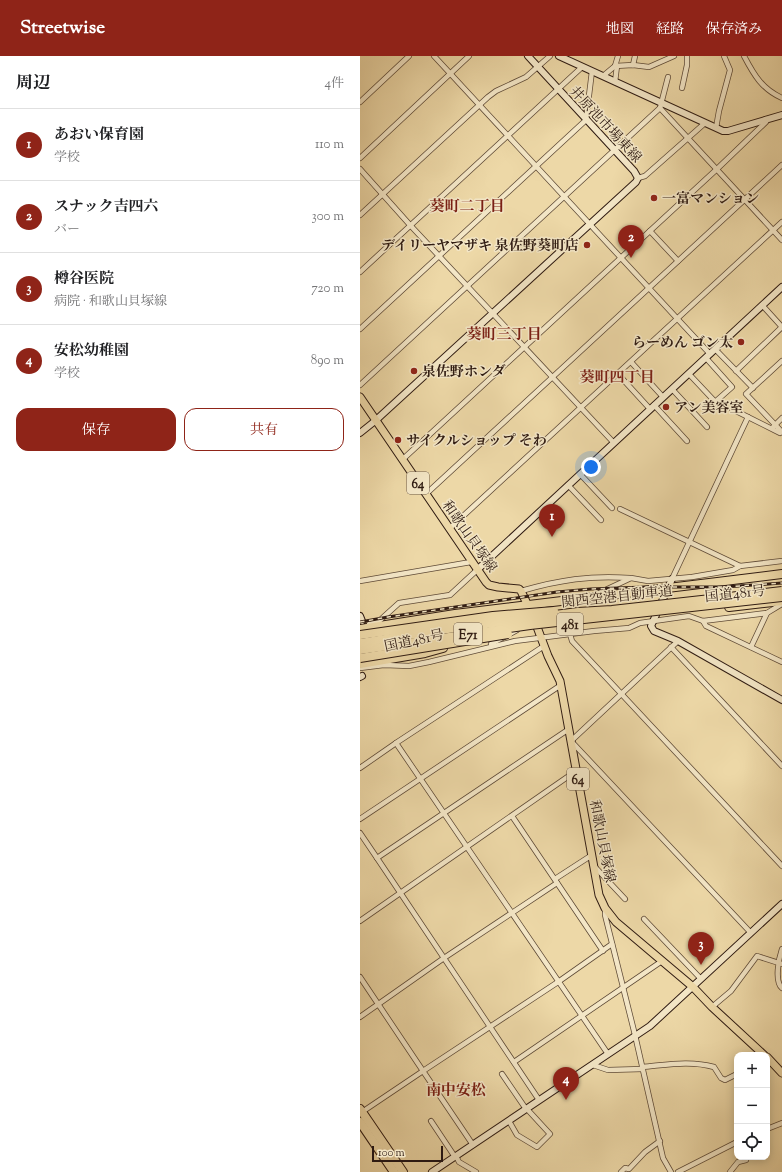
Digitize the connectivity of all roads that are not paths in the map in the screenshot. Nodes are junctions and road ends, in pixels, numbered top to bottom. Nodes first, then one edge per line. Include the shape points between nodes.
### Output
1 (409, 56) edge
2 (434, 56) edge
3 (469, 56) edge
4 (528, 56) edge
5 (550, 56) edge
6 (559, 56) edge
7 (618, 56) edge
8 (635, 56) edge
9 (674, 56) edge
10 (687, 56) edge
11 (724, 56) edge
12 (744, 56) edge
13 (661, 59) edge
14 (633, 65) junction
15 (616, 66) junction
16 (538, 67) junction
17 (582, 67) junction
18 (592, 71) junction
19 (449, 74) junction
20 (603, 76) junction
21 (668, 77) dead end
22 (615, 82) junction
23 (682, 88) dead end
24 (558, 89) junction
25 (782, 98) edge
26 (360, 102) edge
27 (480, 106) junction
28 (661, 106) junction
29 (782, 115) edge
30 (586, 120) junction
31 (766, 120) junction
32 (705, 123) junction
33 (716, 128) junction
34 (507, 135) junction
35 (688, 139) junction
36 (614, 150) junction
37 (360, 158) edge
38 (782, 165) edge
39 (536, 167) junction
40 (360, 168) edge
41 (717, 170) junction
42 (638, 178) junction
43 (383, 194) junction
44 (564, 197) junction
45 (745, 200) junction
46 (360, 215) edge
47 (782, 222) edge
48 (410, 224) junction
49 (590, 224) junction
50 (650, 231) junction
51 (773, 231) junction
52 (782, 240) edge
53 (440, 256) junction
54 (621, 258) junction
55 (678, 261) junction
56 (360, 272) edge
57 (468, 286) junction
58 (782, 287) edge
59 (649, 288) junction
60 (762, 305) junction
61 (493, 313) junction
62 (677, 319) junction
63 (782, 327) edge
64 (360, 329) edge
65 (525, 346) junction
66 (715, 349) junction
67 (708, 356) junction
68 (782, 361) edge
69 (631, 362) junction
70 (736, 371) junction
71 (618, 374) junction
72 (689, 374) junction
73 (552, 377) junction
74 (360, 386) edge
75 (753, 388) junction
76 (672, 389) junction
77 (360, 397) edge
78 (663, 397) junction
79 (715, 402) junction
80 (652, 407) junction
81 (581, 408) junction
82 (721, 408) dead end
83 (732, 409) dead end
84 (748, 417) junction
85 (782, 418) edge
86 (376, 421) junction
87 (707, 427) dead end
88 (774, 427) junction
89 (360, 433) edge
90 (782, 433) edge
91 (687, 441) dead end
92 (614, 443) junction
93 (402, 460) junction
94 (580, 474) junction
95 (568, 485) junction
96 (426, 494) junction
97 (612, 508) dead end
98 (620, 510) dead end
99 (600, 520) dead end
100 (449, 529) junction
101 (690, 542) junction
102 (782, 561) edge
103 (471, 562) junction
104 (740, 566) junction
105 (476, 570) junction
106 (782, 574) edge
107 (631, 578) junction
108 (672, 579) junction
109 (360, 581) edge
110 (668, 588) junction
111 (522, 591) junction
112 (782, 591) edge
113 (782, 597) edge
114 (580, 599) junction
115 (782, 602) edge
116 (528, 605) junction
117 (482, 611) junction
118 (578, 612) junction
119 (767, 613) junction
120 (654, 618) junction
121 (576, 620) junction
122 (703, 621) junction
123 (361, 623) edge
124 (538, 627) junction
125 (517, 630) junction
126 (493, 633) junction
127 (570, 634) junction
128 (360, 635) edge
129 (541, 637) junction
130 (360, 640) edge
131 (678, 641) junction
132 (360, 643) edge
133 (544, 646) junction
134 (671, 647) junction
135 (751, 647) junction
136 (360, 651) edge
137 (456, 655) junction
138 (360, 658) edge
139 (782, 662) edge
140 (360, 664) edge
141 (360, 668) edge
142 (561, 687) junction
143 (621, 694) junction
144 (782, 700) edge
145 (569, 730) junction
146 (571, 741) junction
147 (396, 743) junction
148 (782, 766) edge
149 (360, 768) edge
150 (576, 771) junction
151 (420, 778) junction
152 (444, 813) junction
153 (512, 816) junction
154 (360, 819) edge
155 (360, 833) edge
156 (467, 847) junction
157 (592, 855) junction
158 (377, 858) junction
159 (782, 866) edge
160 (594, 867) junction
161 (556, 881) junction
162 (400, 893) junction
163 (625, 899) dead end
164 (782, 905) edge
165 (605, 908) junction
166 (512, 914) junction
167 (644, 919) dead end
168 (360, 921) edge
169 (751, 933) junction
170 (612, 944) junction
171 (782, 949) edge
172 (603, 951) junction
173 (444, 958) junction
174 (662, 961) junction
175 (780, 963) edge
176 (360, 977) edge
177 (701, 979) junction
178 (558, 982) junction
179 (693, 987) junction
180 (623, 988) junction
181 (782, 988) edge
182 (379, 1004) junction
183 (712, 1007) junction
184 (582, 1016) junction
185 (360, 1017) edge
186 (490, 1026) junction
187 (635, 1035) junction
188 (761, 1052) edge
189 (608, 1054) junction
190 (770, 1060) edge
191 (514, 1062) junction
192 (593, 1064) junction
193 (642, 1068) junction
194 (423, 1071) junction
195 (782, 1073) edge
196 (502, 1074) dead end
197 (734, 1076) edge
198 (540, 1100) junction
199 (526, 1109) junction
200 (361, 1111) edge
201 (432, 1121) dead end
202 (508, 1121) junction
203 (360, 1122) edge
204 (782, 1124) edge
205 (770, 1128) edge
206 (660, 1141) junction
207 (473, 1144) junction
208 (734, 1144) edge
209 (455, 1156) junction
210 (746, 1160) dead end
211 (394, 1172) edge
212 (403, 1172) edge
213 (432, 1172) edge
214 (476, 1172) edge
215 (621, 1172) edge
216 (671, 1172) edge
217 (678, 1172) edge
218 (730, 1172) edge

1 - 26 street
2 - 19 street
3 - 19 street
4 - 16 street, 井原池市場東線
5 - 16 street
6 - 17 street
7 - 15 street
8 - 14 street
9 - 13 street
10 - 23 street
11 - 33 street via 730,70
12 - 25 street via 762,84
13 - 14 street via 649,67
14 - 15 street
15 - 20 street
15 - 22 street
16 - 24 street, 井原池市場東線
16 - 27 street via 526,77 496,91
17 - 18 street
17 - 24 street
18 - 20 street
18 - 30 street
19 - 27 street
19 - 37 street
20 - 22 street
21 - 28 street
22 - 28 street
24 - 30 street, 井原池市場東線
24 - 34 street
27 - 34 street
27 - 43 street
28 - 32 street
28 - 35 street
28 - 36 street
29 - 31 street
30 - 36 street, 井原池市場東線
30 - 39 street
31 - 33 street via 728,132
31 - 41 street
32 - 33 street
32 - 35 street
34 - 39 street
34 - 48 street
35 - 41 street
35 - 42 street via 645,176
36 - 42 street, 井原池市場東線
36 - 44 street
38 - 45 street
39 - 44 street
39 - 53 street
40 - 43 street
41 - 45 street
41 - 50 street
42 - 49 street, 井原池市場東線
43 - 46 street
43 - 48 street
44 - 49 street
44 - 57 street
45 - 51 street
45 - 55 street
47 - 51 street
48 - 53 street
48 - 56 street
49 - 54 street
49 - 61 street, 井原池市場東線
50 - 54 street
50 - 55 street
51 - 52 street
51 - 62 street
53 - 57 street
53 - 64 street
54 - 59 street
54 - 65 street
55 - 59 street
57 - 61 street
57 - 74 street
58 - 60 street
59 - 62 street
59 - 73 street
60 - 63 street
60 - 66 street
61 - 65 street
61 - 86 street, 井原池市場東線
62 - 67 street
62 - 69 street
63 - 70 street
65 - 73 street
65 - 93 street
66 - 67 street
66 - 70 street
67 - 72 street
67 - 79 street via 732,387
68 - 75 street
69 - 71 street
69 - 78 street
70 - 75 street
71 - 80 street
71 - 81 street
72 - 76 street
72 - 79 street
73 - 81 street
73 - 96 street
75 - 88 street via 746,394
76 - 78 street
76 - 87 street
77 - 86 main road, 和歌山貝塚線 / 64
78 - 80 street
79 - 82 street
80 - 91 street
80 - 92 street
81 - 92 street
81 - 100 street
83 - 84 street
84 - 88 street
84 - 101 street
85 - 88 street
86 - 89 street, 井原池市場東線
86 - 93 main road, 和歌山貝塚線 / 64
88 - 90 street
92 - 94 street
93 - 96 main road, 和歌山貝塚線 / 64
94 - 95 street
94 - 97 street
95 - 99 street
95 - 105 street
96 - 100 main road, 和歌山貝塚線 / 64
98 - 101 street
100 - 103 main road, 和歌山貝塚線 / 64
101 - 104 street
101 - 108 street
102 - 104 street
103 - 105 main road, 和歌山貝塚線 / 64
103 - 109 street
104 - 108 street via 733,570
105 - 111 main road, 和歌山貝塚線 / 64 via 489,585
105 - 123 street via 450,595 399,603 378,622
106 - 110 highway, 国道481号 / 481
107 - 108 street via 648,581
107 - 111 street via 574,578
107 - 114 street via 602,593
108 - 110 street
110 - 114 highway, 国道481号 / 481
110 - 120 street
111 - 116 main road, 和歌山貝塚線 / 64
112 - 118 highway, 関西空港自動車道 / E71, bridge
113 - 121 highway, 関西空港自動車道 / E71, bridge
114 - 116 highway, 国道481号 / 481
115 - 119 street
115 - 120 highway, 国道481号 / 481
116 - 117 highway, 国道481号 / 481
116 - 124 main road, 和歌山貝塚線 / 64
117 - 123 highway, 国道481号 / 481
117 - 130 highway, 481 via 420,630
118 - 128 highway, bridge via 546,611 493,616
118 - 132 highway, 関西空港自動車道 / E71, bridge
119 - 122 street
119 - 135 street
120 - 122 street via 689,616
120 - 124 highway, 国道481号 / 481
120 - 127 street via 629,628
120 - 131 street via 650,626 654,631
121 - 136 highway, 関西空港自動車道 / E71, bridge via 471,633
121 - 138 highway, bridge via 539,630
122 - 135 street via 706,626
124 - 125 highway, 国道481号 / 481
124 - 129 main road, 和歌山貝塚線 / 64
125 - 126 highway, 国道481号 / 481
125 - 137 street via 494,644
126 - 136 highway, 481
126 - 140 highway, 国道481号 / 481 via 425,653
127 - 129 street
127 - 143 street via 572,641
129 - 133 main road, 和歌山貝塚線 / 64
129 - 137 street
131 - 134 street
131 - 144 street
133 - 142 main road, 和歌山貝塚線 / 64
133 - 147 street
134 - 143 street
134 - 148 street
135 - 139 street
137 - 141 street via 409,666 384,665
142 - 145 main road, 和歌山貝塚線 / 64
142 - 151 street
143 - 146 street
143 - 159 street
145 - 146 main road, 和歌山貝塚線 / 64
145 - 152 street
146 - 150 main road, 和歌山貝塚線 / 64
146 - 169 street
147 - 149 street
147 - 151 street
150 - 153 street
150 - 157 main road, 和歌山貝塚線 / 64
151 - 152 street
151 - 154 street
152 - 156 street
152 - 158 street
153 - 156 street
153 - 161 street
155 - 158 street
156 - 162 street
156 - 166 street
157 - 160 main road, 和歌山貝塚線 / 64
157 - 161 street
158 - 162 street
160 - 163 street
160 - 165 main road, 和歌山貝塚線 / 64 via 599,895
161 - 166 street
161 - 172 street
162 - 168 street
162 - 173 street
164 - 169 street
165 - 170 street
165 - 174 main road, 和歌山貝塚線 / 64 via 616,922
166 - 173 street
166 - 178 street
167 - 177 street
169 - 177 street
170 - 172 street
170 - 180 street
171 - 175 street
172 - 178 street
173 - 182 street
173 - 186 street
174 - 179 main road, 和歌山貝塚線 / 64
174 - 180 street
175 - 181 street via 778,982
175 - 183 street via 757,956 731,991
176 - 182 street
177 - 179 street
178 - 184 street
178 - 186 street
179 - 183 main road, 和歌山貝塚線 / 64
179 - 187 street via 650,1026
180 - 184 street
180 - 187 street
182 - 185 street
182 - 194 street
183 - 188 main road, 和歌山貝塚線 / 64
184 - 189 street
184 - 191 street
186 - 191 street
186 - 194 street
187 - 189 street
187 - 193 street
189 - 192 street
190 - 195 main road
191 - 198 street
192 - 193 street via 608,1070
192 - 198 street
193 - 197 street via 696,1063 714,1067 720,1078 725,1080
193 - 206 street
194 - 200 street
194 - 207 street
196 - 199 street
198 - 199 street
199 - 202 street
199 - 202 street via 550,1134 537,1147 517,1135
200 - 212 highway
201 - 209 street
202 - 207 street
203 - 211 highway
204 - 205 street
206 - 215 street via 629,1169 625,1168
206 - 216 street via 663,1158
207 - 209 street
208 - 217 street
209 - 213 street
209 - 214 street
210 - 218 street via 738,1162

